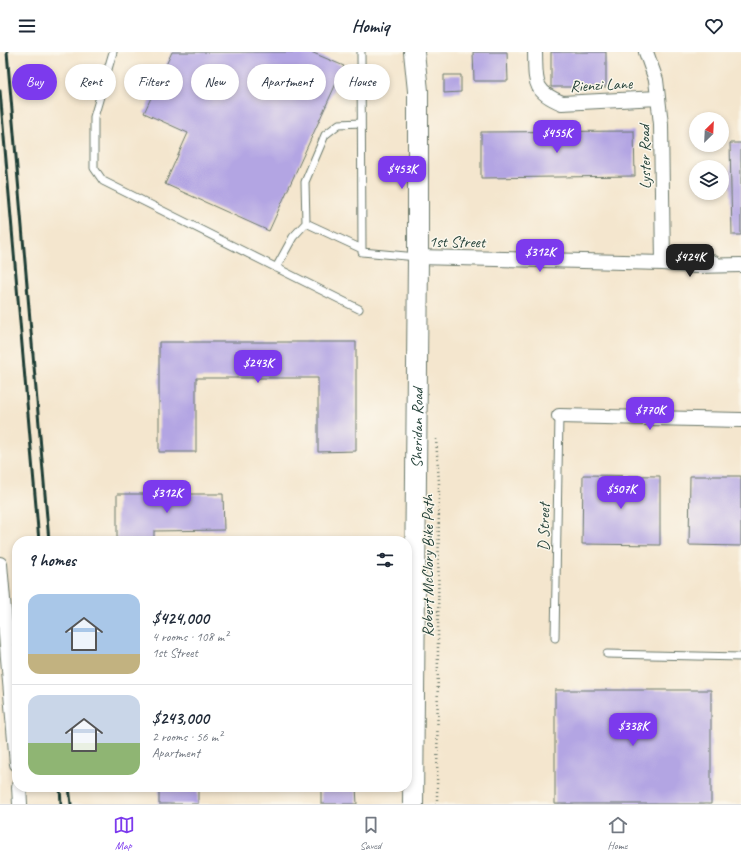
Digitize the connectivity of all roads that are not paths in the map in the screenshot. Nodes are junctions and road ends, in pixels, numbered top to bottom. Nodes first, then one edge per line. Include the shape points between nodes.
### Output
1 (113, 52) edge
2 (361, 52) edge
3 (414, 52) edge
4 (535, 52) edge
5 (646, 52) edge
6 (658, 98) junction
7 (361, 123) junction
8 (306, 224) junction
9 (362, 249) junction
10 (418, 257) junction
11 (663, 263) junction
12 (741, 265) edge
13 (276, 268) junction
14 (359, 309) dead end
15 (559, 416) joint
16 (741, 420) edge
17 (0, 564) edge
18 (555, 638) dead end
19 (607, 654) dead end
20 (741, 657) edge
21 (12, 705) edge
22 (19, 792) edge
23 (20, 804) edge
24 (413, 804) edge

1 - 13 lane via 94,117 94,168 103,181
2 - 7 lane
3 - 10 main road, Sheridan Road via 418,91
4 - 6 street, Rienzi Lane via 536,82 550,98 562,103
5 - 6 street, Lyster Road via 656,80
6 - 11 street, Lyster Road via 661,124
7 - 8 lane via 339,124 325,135 305,182
7 - 9 lane
8 - 9 lane
8 - 13 lane via 293,237
9 - 10 lane via 362,252
10 - 11 street, 1st Street
10 - 24 main road, Sheridan Road
11 - 12 street, 1st Street via 695,266
13 - 14 lane
15 - 16 street
15 - 18 lane, D Street
17 - 21 street
19 - 20 lane
22 - 23 street

